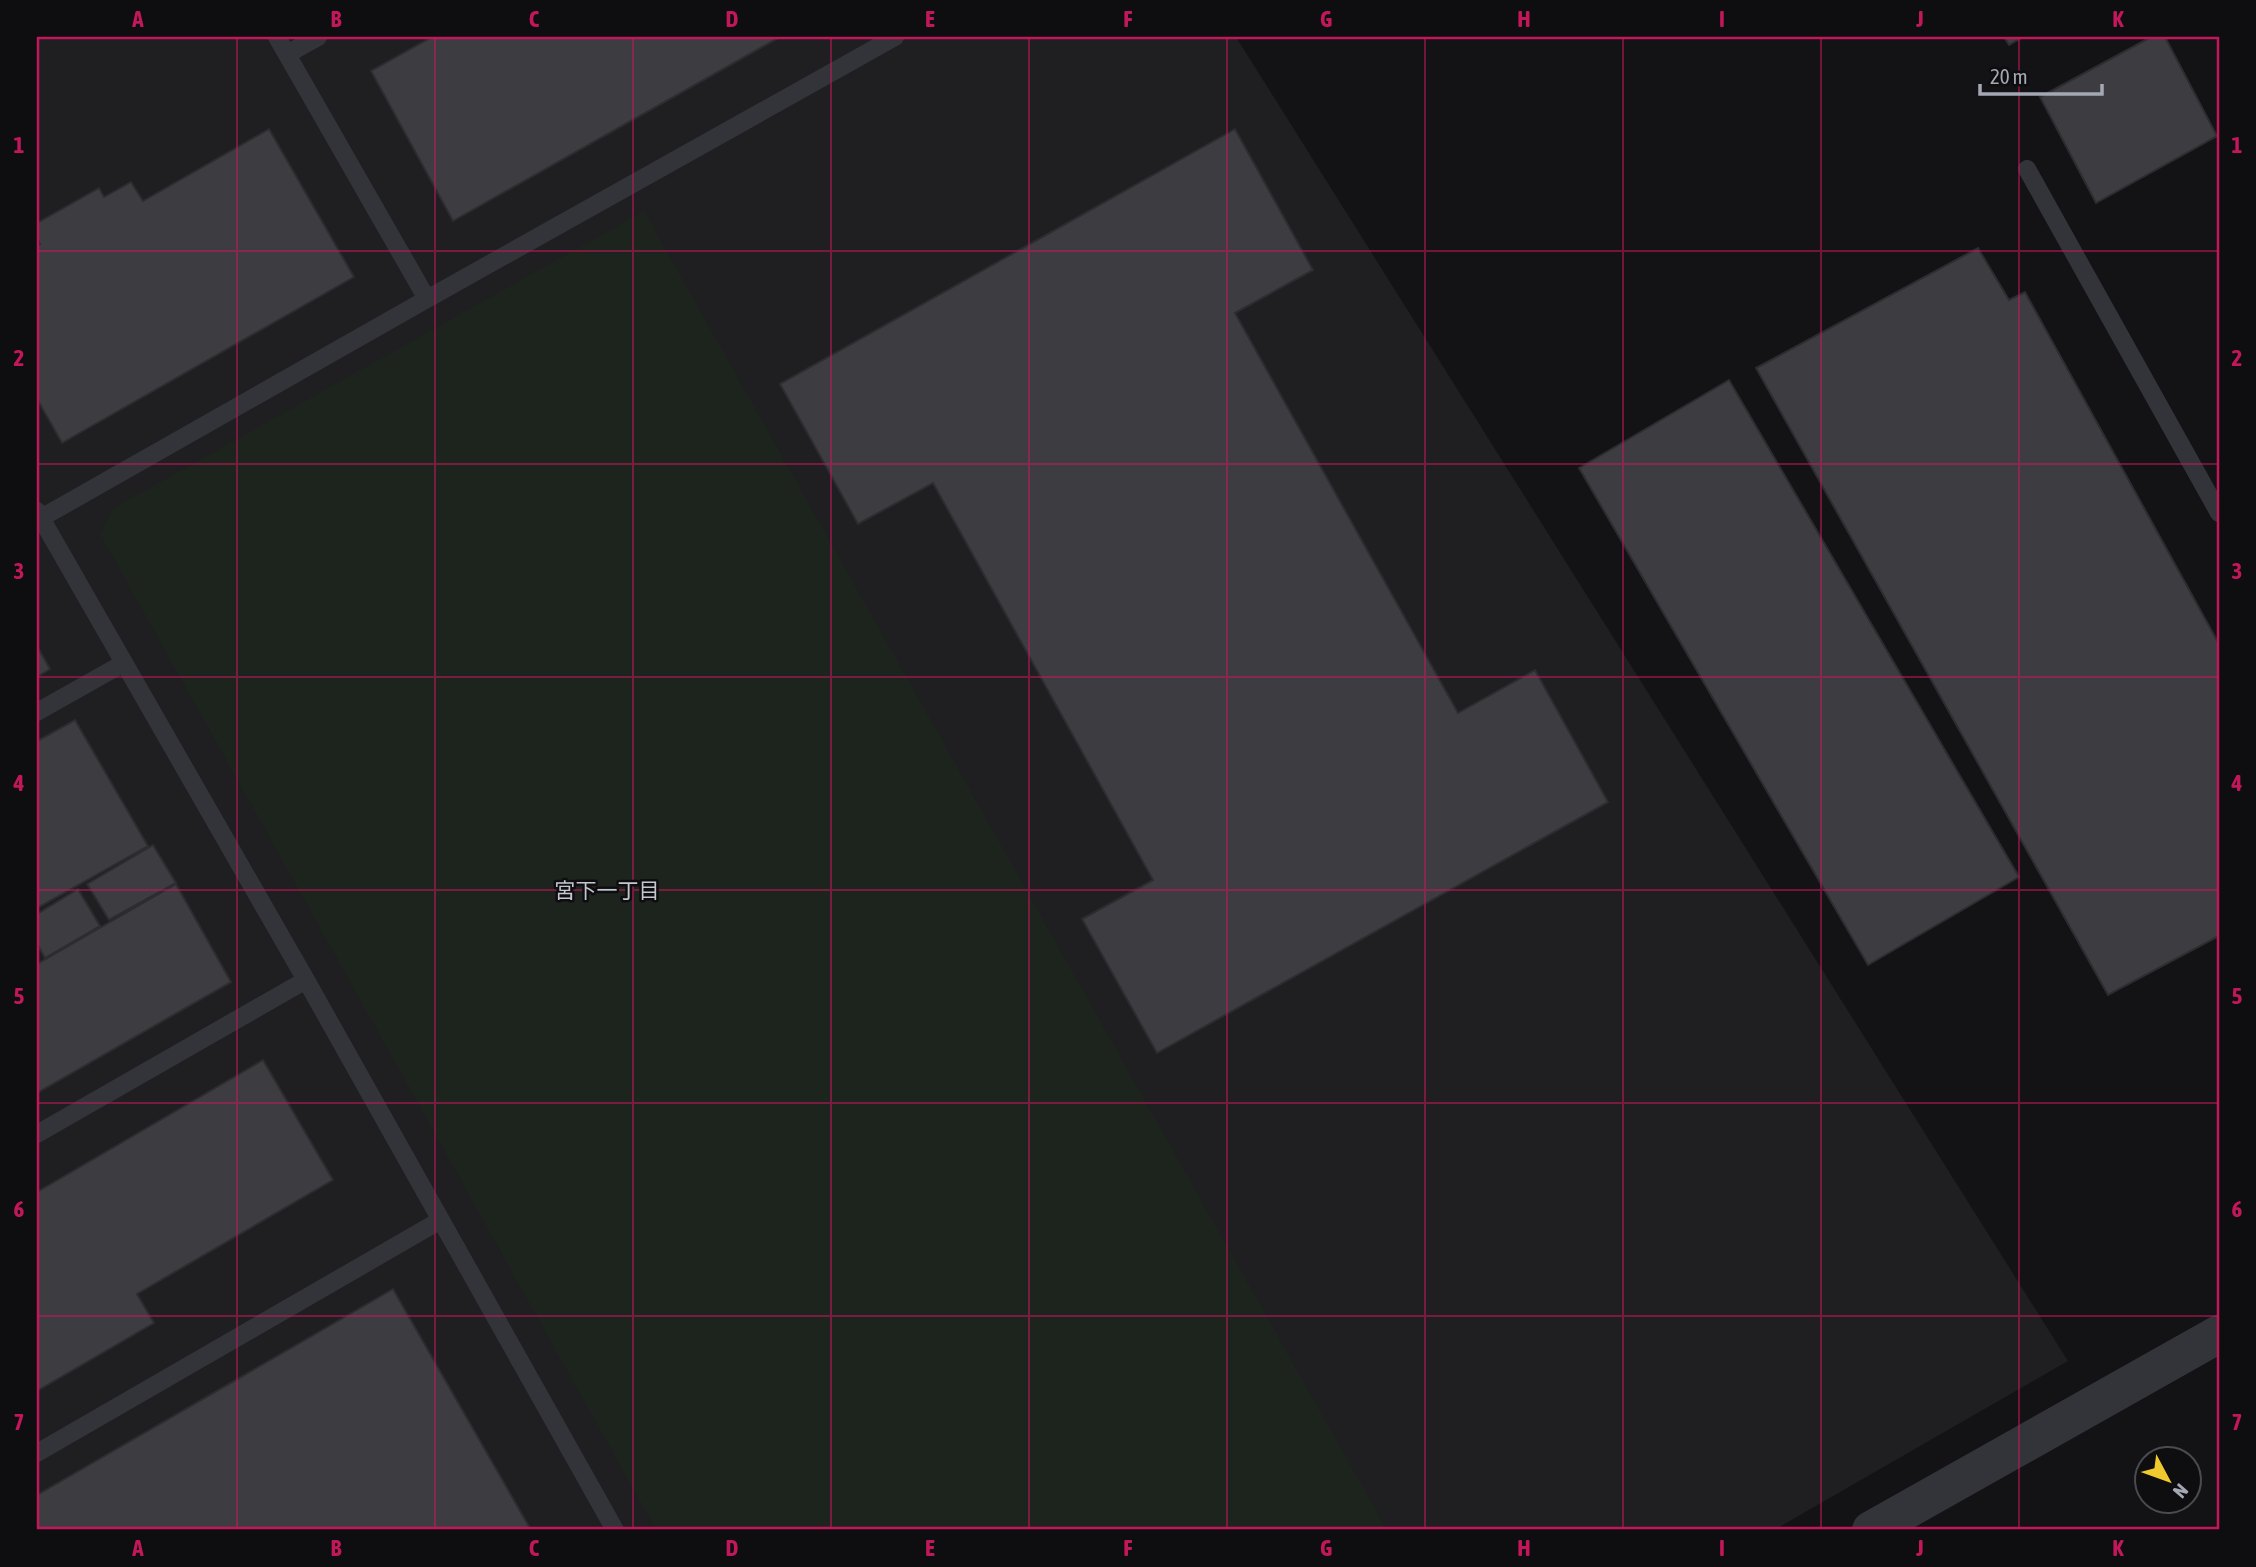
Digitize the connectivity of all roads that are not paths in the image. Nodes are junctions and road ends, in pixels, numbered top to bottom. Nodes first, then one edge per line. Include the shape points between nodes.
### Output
1 (277, 37) edge
2 (318, 37) edge
3 (895, 37) edge
4 (287, 54) junction
5 (2027, 169) dead end
6 (427, 299) junction
7 (2219, 513) edge
8 (39, 515) edge
9 (124, 663) junction
10 (37, 712) edge
11 (306, 980) junction
12 (37, 1134) edge
13 (439, 1221) junction
14 (2219, 1334) edge
15 (37, 1453) edge
16 (615, 1530) edge
17 (1871, 1530) edge

1 - 4 lane
2 - 4 lane
3 - 6 lane
4 - 6 lane
5 - 7 lane
6 - 8 lane
8 - 9 lane
9 - 10 lane
9 - 11 lane
11 - 12 lane
11 - 13 lane
13 - 15 lane
13 - 16 lane
14 - 17 street

